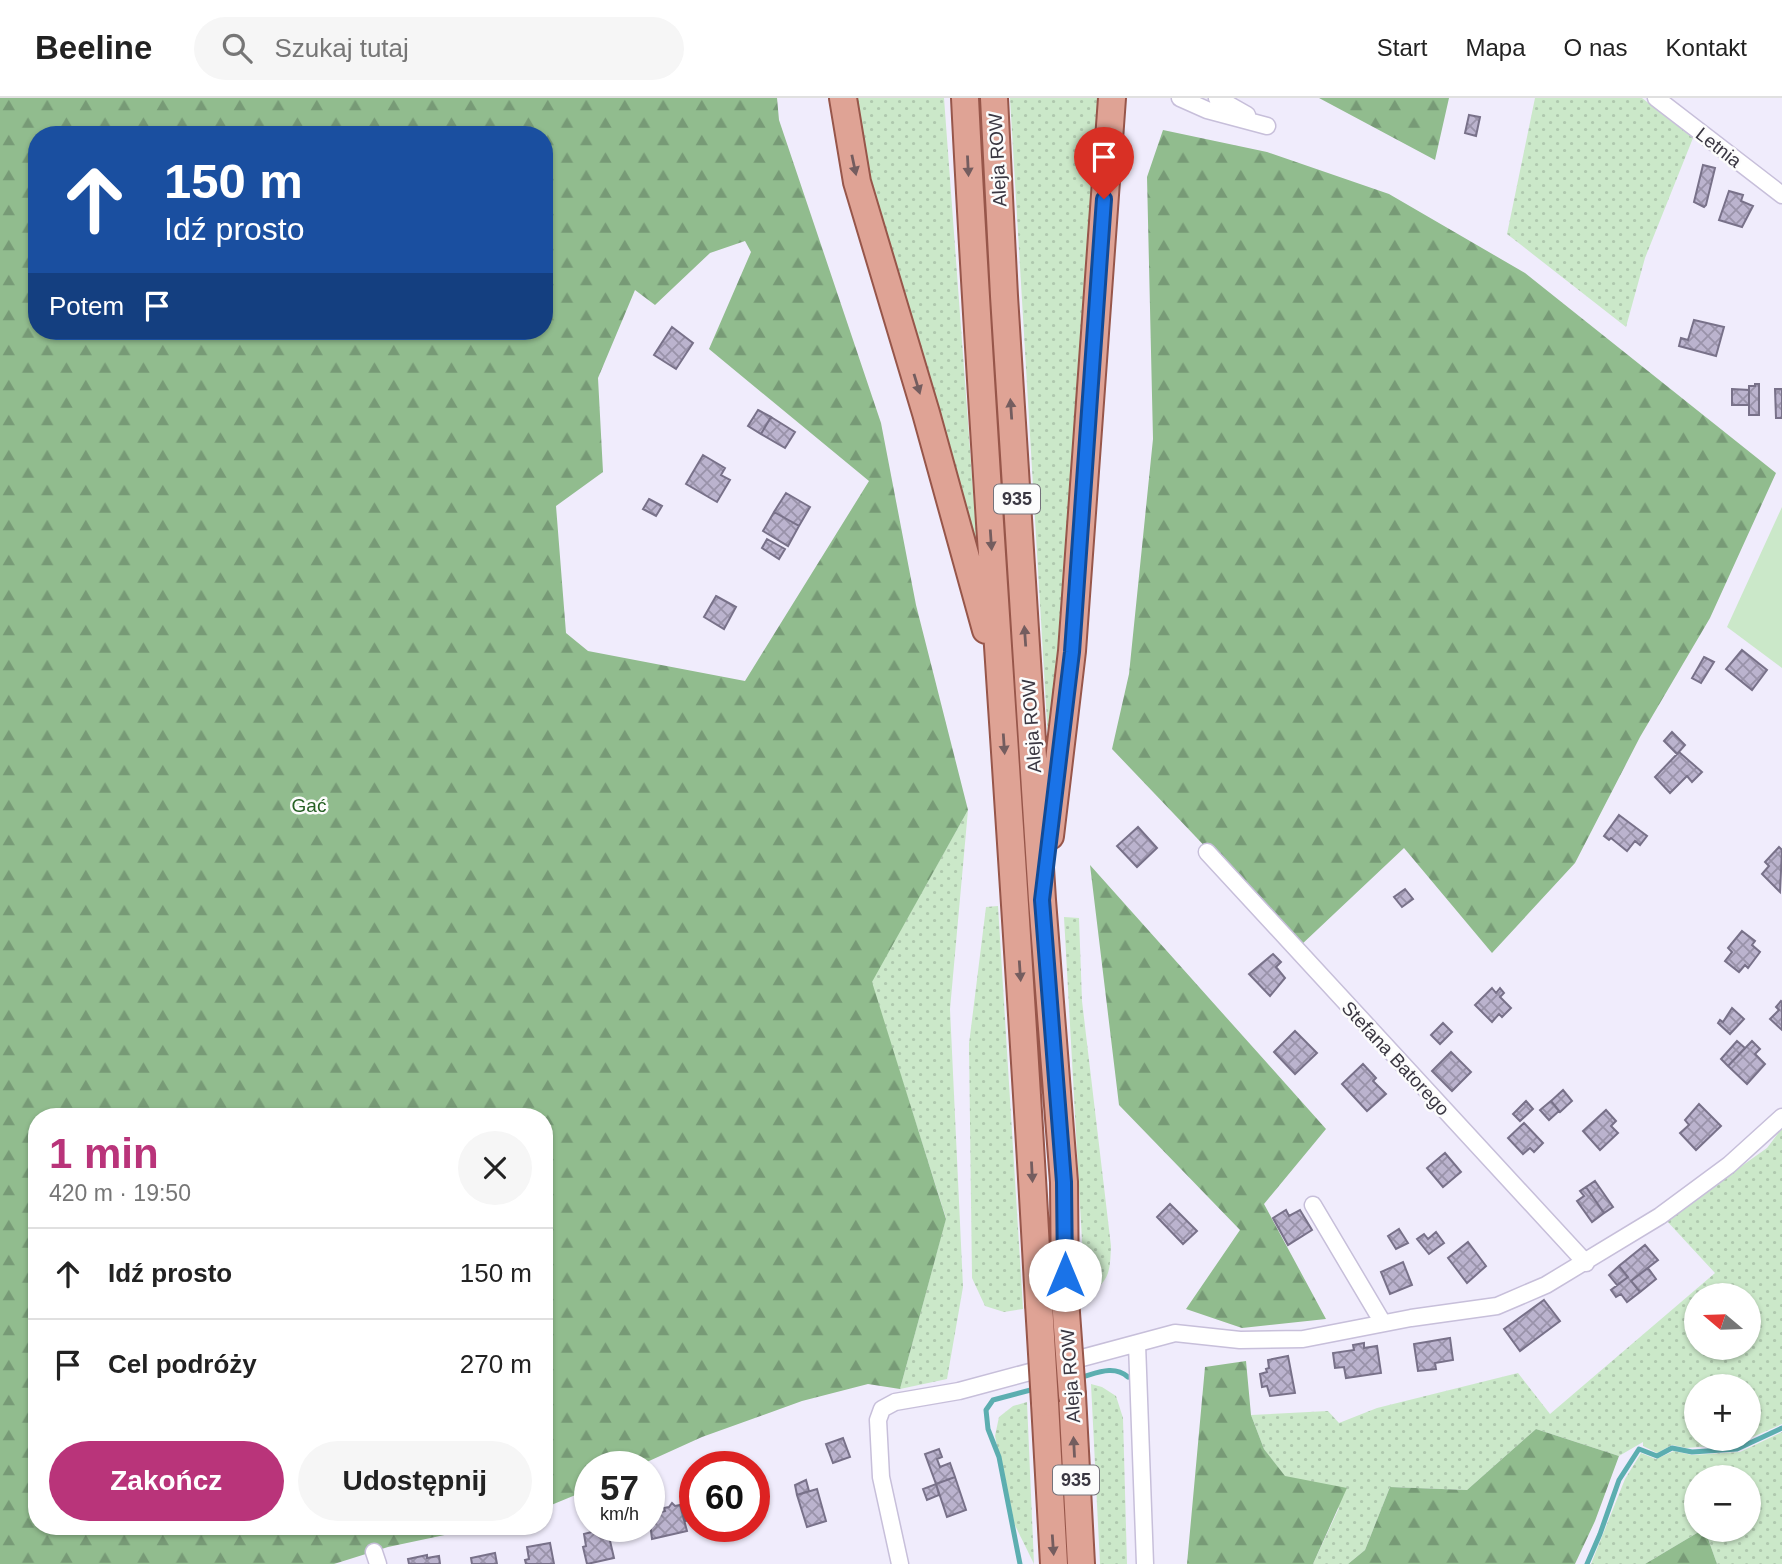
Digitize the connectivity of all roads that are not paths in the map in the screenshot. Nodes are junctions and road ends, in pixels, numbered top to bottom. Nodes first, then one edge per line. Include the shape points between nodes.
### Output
1 (843, 98) edge
2 (965, 98) edge
3 (994, 98) edge
4 (1112, 98) edge
5 (1180, 98) edge
6 (1217, 98) edge
7 (1656, 98) edge
8 (1782, 195) edge
9 (999, 676) junction
10 (1207, 852) dead end
11 (1042, 900) junction
12 (1782, 1117) edge
13 (1313, 1205) dead end
14 (1586, 1263) junction
15 (1382, 1323) junction
16 (1137, 1344) junction
17 (900, 1564) edge
18 (1055, 1564) edge
19 (1081, 1564) edge
20 (1145, 1564) edge

1 -> 9 main road via 858,182
2 -> 9 main road, Aleja ROW / 935
11 -> 3 main road, Aleja ROW / 935
4 - 11 main road via 1072,652
5 - 6 street via 1267,126
7 - 8 street, Letnia
9 -> 18 main road, Aleja ROW / 935, bridge
10 - 14 street, Stefana Batorego
19 -> 11 main road, Aleja ROW / 935, bridge via 1065,1298 1064,1182
12 - 14 street via 1704,1185
13 - 15 street
14 - 15 street via 1497,1306
15 - 16 street via 1303,1339 1240,1340 1175,1333
16 - 17 street via 959,1391 895,1402 882,1409 878,1420 881,1476
16 - 20 street

